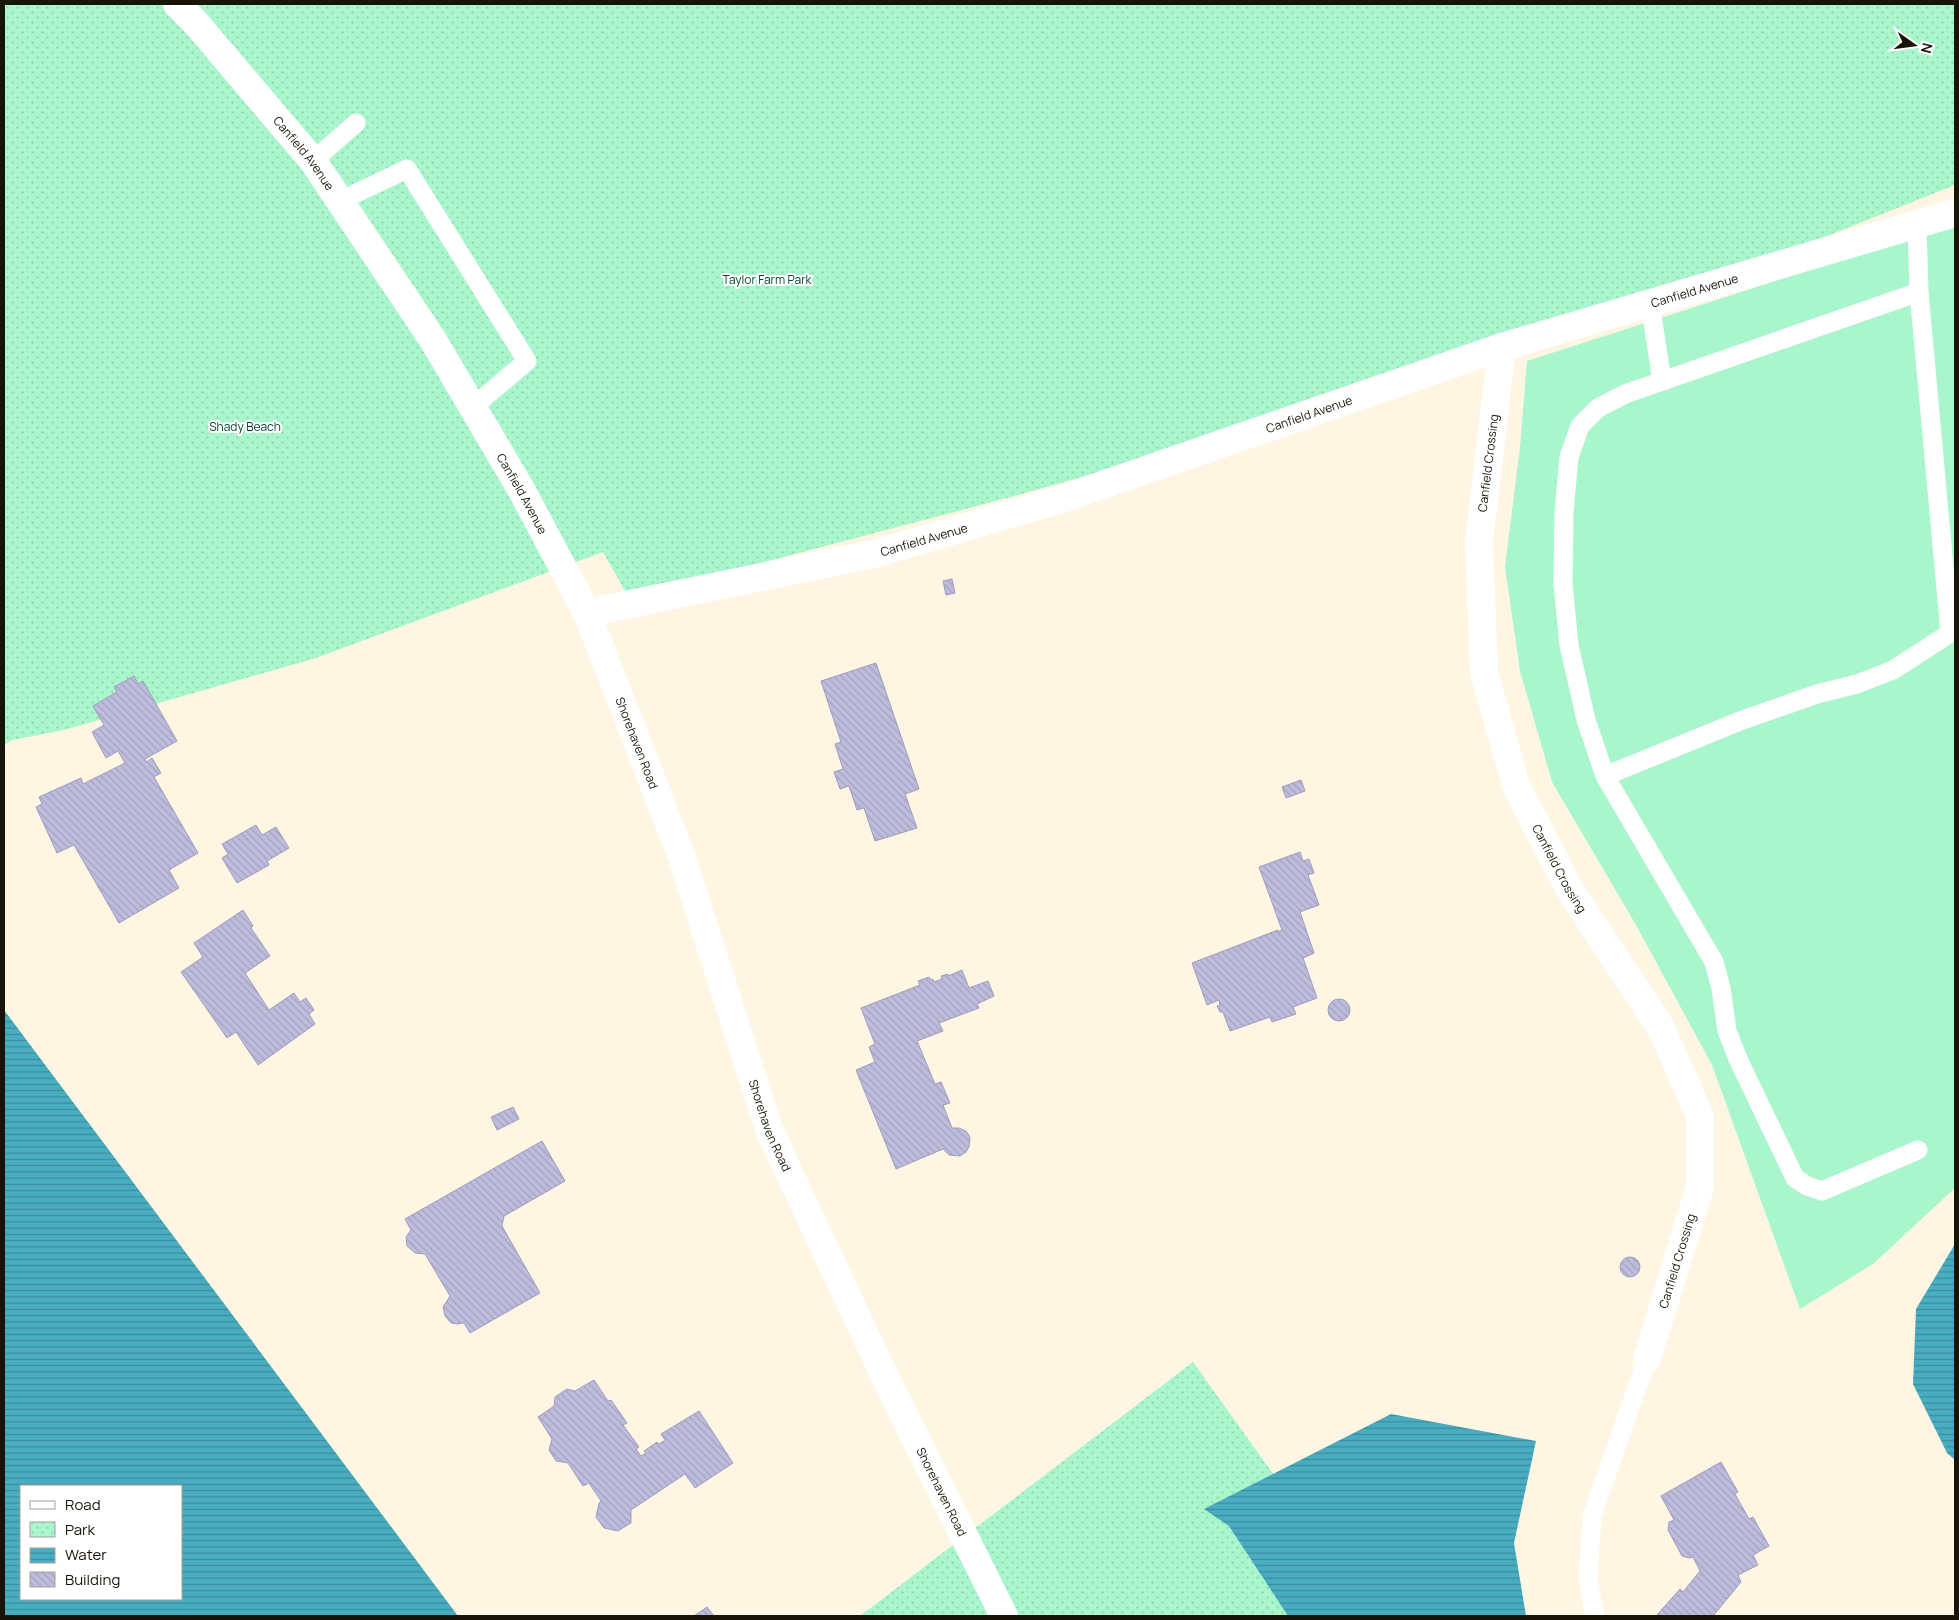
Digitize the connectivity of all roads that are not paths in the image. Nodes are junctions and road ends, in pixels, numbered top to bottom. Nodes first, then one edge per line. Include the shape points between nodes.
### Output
1 (177, 4) edge
2 (356, 123) dead end
3 (313, 161) junction
4 (340, 201) junction
5 (1955, 213) edge
6 (1917, 225) junction
7 (1918, 292) junction
8 (1650, 303) junction
9 (1502, 346) junction
10 (1662, 381) junction
11 (473, 407) junction
12 (587, 613) junction
13 (1952, 632) edge
14 (1604, 776) junction
15 (1918, 1150) dead end
16 (1647, 1359) joint
17 (1004, 1616) edge
18 (1595, 1616) edge

1 - 3 street, Canfield Avenue
2 - 3 lane
3 - 4 street, Canfield Avenue
4 - 11 street, Canfield Avenue via 433,340
4 - 11 lane via 407,169 527,361
5 - 6 street, Canfield Avenue
6 - 7 lane
6 - 8 street, Canfield Avenue
7 - 10 lane
7 - 13 lane
8 - 9 street, Canfield Avenue
8 - 10 lane
9 - 12 street, Canfield Avenue via 1059,500 882,551
9 - 16 street, Canfield Crossing via 1479,542 1484,672 1516,786 1570,890 1661,1028 1700,1116 1700,1187
10 - 14 lane via 1598,408 1580,426 1568,456 1562,584 1569,646 1586,720
11 - 12 street, Canfield Avenue
12 - 17 street, Shorehaven Road via 680,852 770,1132 887,1381
13 - 14 lane via 1893,670 1749,718
14 - 15 lane via 1714,962 1726,1031 1795,1178 1822,1190
16 - 18 lane via 1592,1516 1588,1580

